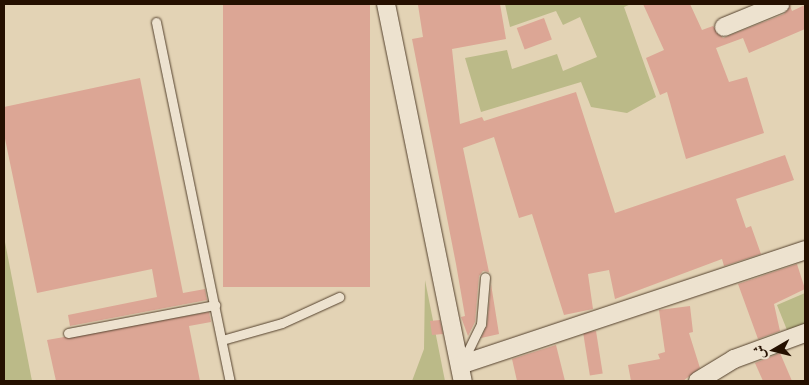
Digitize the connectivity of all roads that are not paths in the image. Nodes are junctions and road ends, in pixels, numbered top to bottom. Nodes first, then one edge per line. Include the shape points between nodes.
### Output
1 (386, 4) edge
2 (780, 4) edge
3 (156, 22) dead end
4 (724, 28) dead end
5 (805, 250) edge
6 (485, 277) dead end
7 (339, 297) dead end
8 (214, 305) junction
9 (68, 333) dead end
10 (805, 333) edge
11 (222, 340) junction
12 (462, 373) edge
13 (230, 381) edge
14 (698, 381) edge

1 - 12 street
2 - 4 street
3 - 8 lane
5 - 12 street
6 - 12 lane via 481,324
7 - 11 lane via 290,320
8 - 9 lane
8 - 11 lane
10 - 14 street via 734,359
11 - 13 lane

